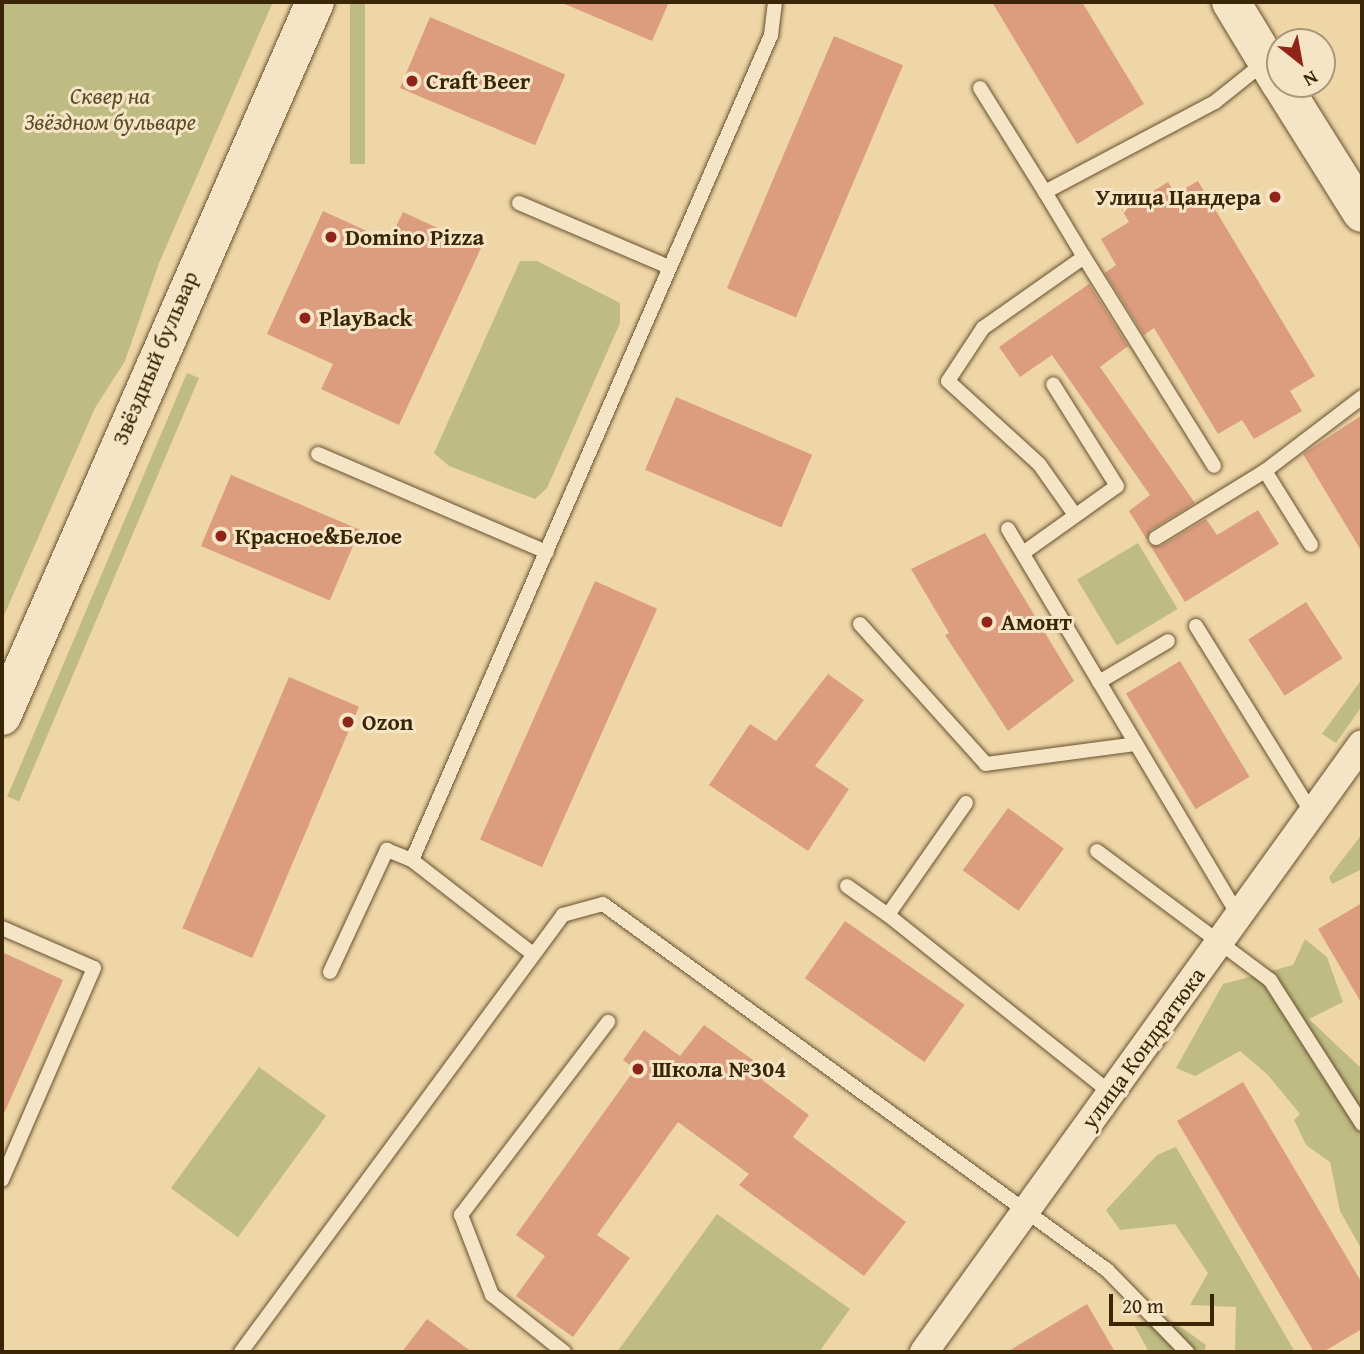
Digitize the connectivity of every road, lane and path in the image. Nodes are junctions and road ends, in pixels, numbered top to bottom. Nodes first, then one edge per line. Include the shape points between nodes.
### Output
1 (315, 2) edge
2 (775, 2) edge
3 (1231, 2) edge
4 (1266, 60) edge
5 (1266, 80) edge
6 (980, 88) dead end
7 (1290, 98) edge
8 (1045, 192) junction
9 (519, 204) dead end
10 (1362, 213) edge
11 (1084, 257) junction
12 (669, 268) junction
13 (1053, 384) dead end
14 (1362, 397) edge
15 (318, 454) dead end
16 (1214, 466) dead end
17 (1265, 471) junction
18 (1075, 515) junction
19 (1008, 529) dead end
20 (1157, 538) dead end
21 (1311, 545) dead end
22 (547, 552) junction
23 (1023, 553) junction
24 (860, 624) dead end
25 (1196, 626) dead end
26 (1168, 641) dead end
27 (1099, 682) junction
28 (2, 716) edge
29 (1136, 744) junction
30 (1362, 744) edge
31 (966, 803) dead end
32 (1313, 815) junction
33 (1097, 851) dead end
34 (412, 860) junction
35 (847, 886) dead end
36 (888, 915) junction
37 (1238, 917) junction
38 (2, 928) edge
39 (1220, 943) junction
40 (533, 954) junction
41 (330, 972) dead end
42 (608, 1022) dead end
43 (1111, 1093) junction
44 (1362, 1124) edge
45 (2, 1180) edge
46 (1024, 1213) junction
47 (241, 1352) edge
48 (564, 1352) edge
49 (924, 1352) edge
50 (1187, 1352) edge

1 - 28 street, Звёздный бульвар
2 - 12 lane via 771,35
3 - 4 street
5 - 8 lane via 1215,102
6 - 8 lane
7 - 10 street
8 - 11 lane
9 - 12 lane
11 - 16 lane
11 - 18 lane via 983,328 948,382 1039,464
12 - 22 lane
13 - 18 lane via 1117,486
14 - 17 lane
15 - 22 lane
17 - 20 lane
17 - 21 lane
18 - 23 lane
19 - 23 lane
22 - 34 lane
23 - 27 lane
24 - 29 lane via 986,764
25 - 32 lane
26 - 27 lane
27 - 29 lane
29 - 37 lane
30 - 32 street, улица Кондратюка
31 - 36 lane
32 - 37 street, улица Кондратюка
33 - 39 lane
34 - 40 lane
34 - 41 lane via 387,850
35 - 36 lane
36 - 43 lane
37 - 39 street, улица Кондратюка
38 - 45 lane via 94,968
39 - 43 street, улица Кондратюка
39 - 44 lane via 1283,994
40 - 46 lane via 563,915 603,904
40 - 47 lane
42 - 48 lane via 461,1214 492,1296
43 - 46 street, улица Кондратюка
46 - 49 street, улица Кондратюка
46 - 50 lane via 1132,1290

